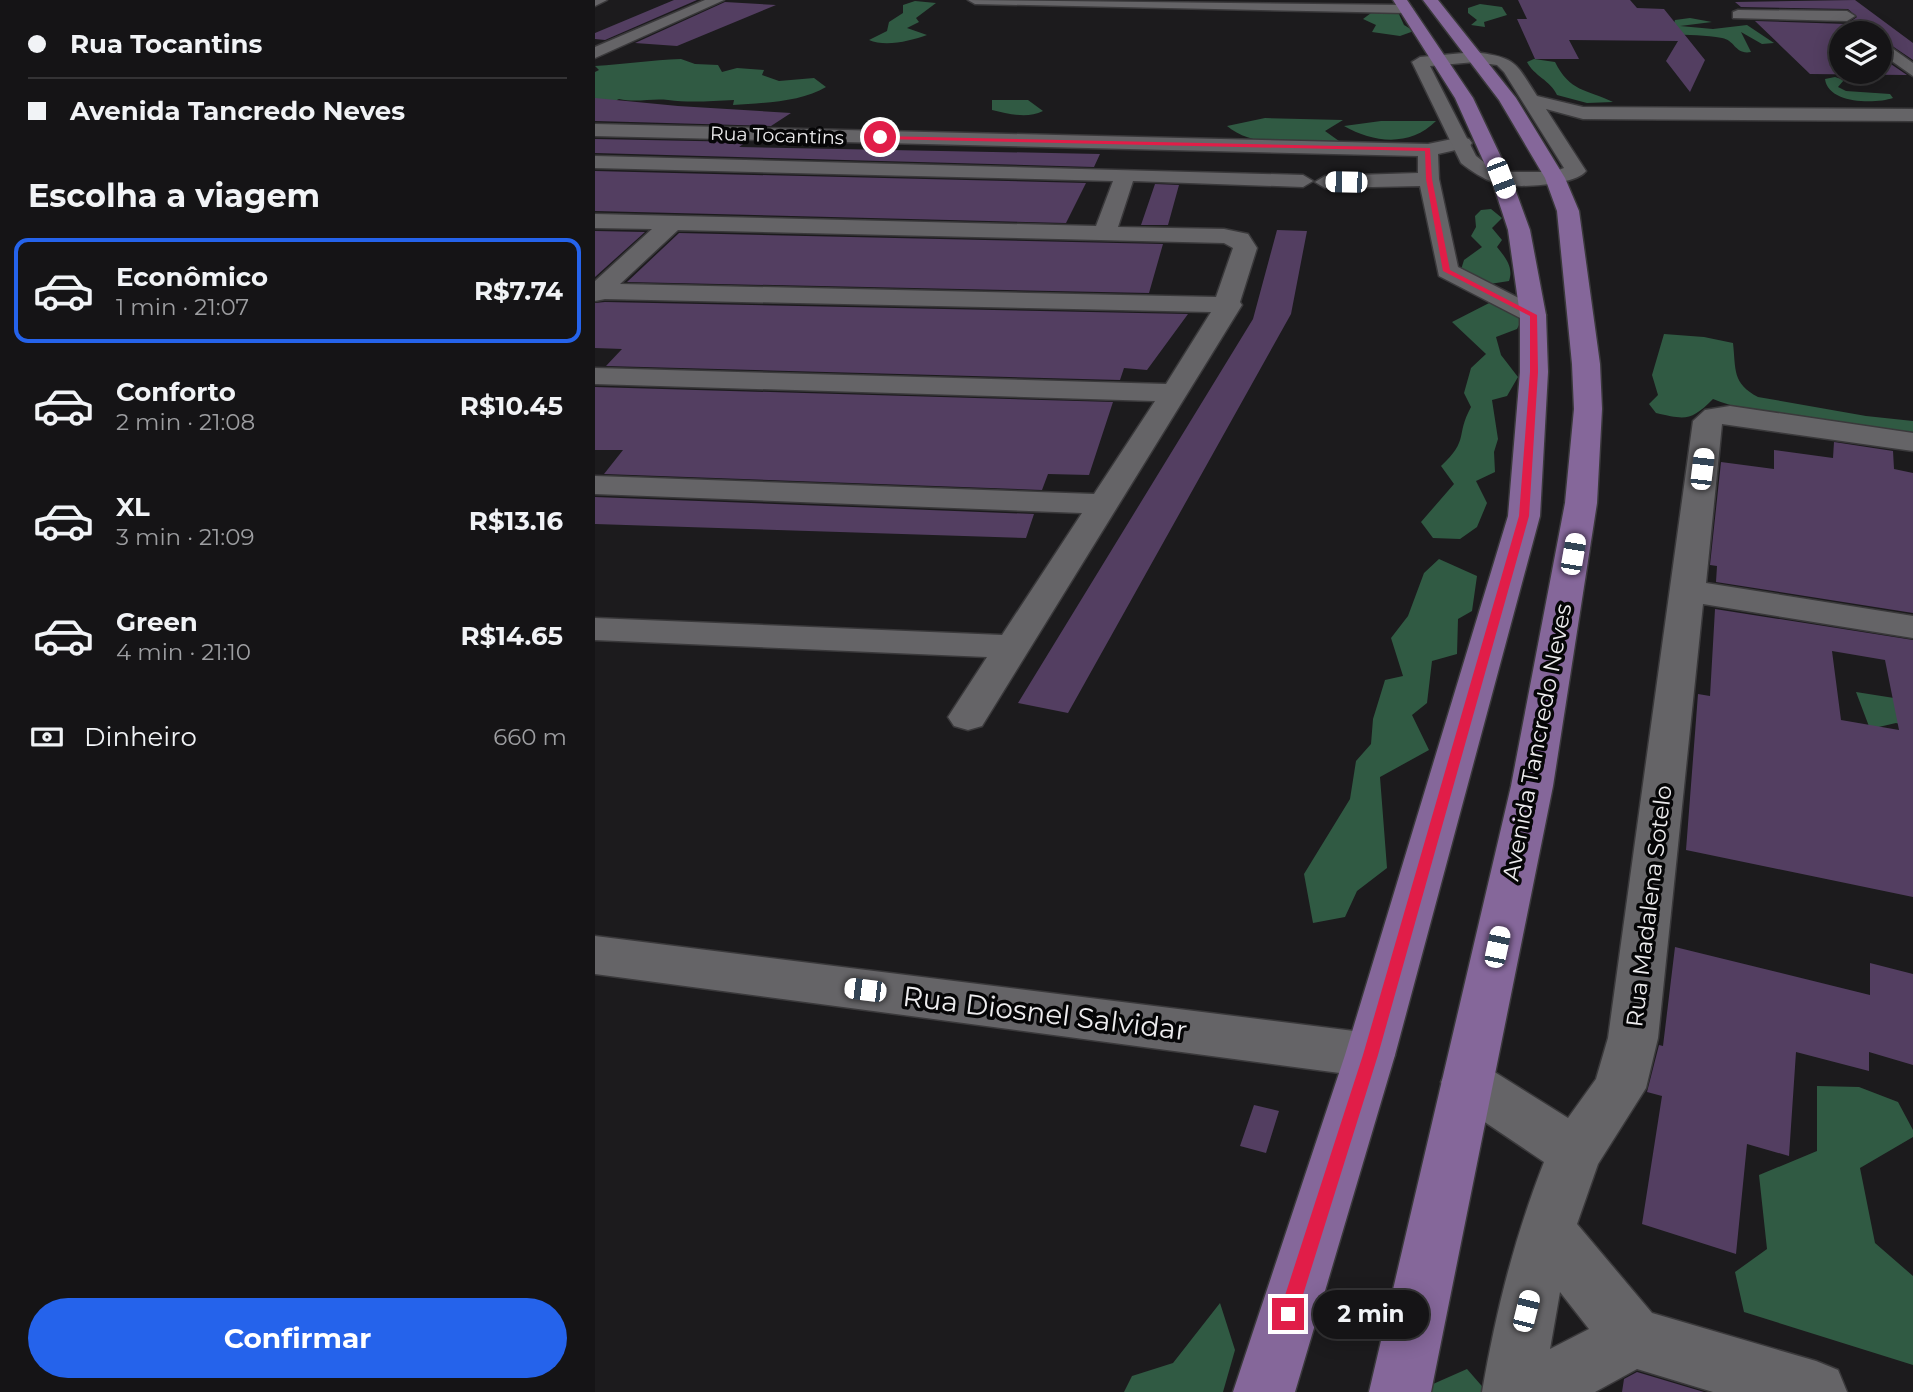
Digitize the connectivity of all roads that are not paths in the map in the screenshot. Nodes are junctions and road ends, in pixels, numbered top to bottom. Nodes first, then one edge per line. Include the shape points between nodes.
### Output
1 (600, 0) edge
2 (717, 0) edge
3 (975, 0) edge
4 (1828, 0) edge
5 (595, 2) edge
6 (1738, 15) dead end
7 (1439, 36) edge
8 (1892, 42) edge
9 (1902, 42) dead end
10 (595, 54) edge
11 (1892, 54) edge
12 (1913, 71) edge
13 (1534, 101) junction
14 (1913, 115) edge
15 (1671, 116) junction
16 (595, 130) edge
17 (1559, 139) junction
18 (1428, 150) junction
19 (1465, 151) junction
20 (595, 162) edge
21 (1125, 174) junction
22 (1501, 178) junction
23 (1303, 181) dead end
24 (1325, 182) dead end
25 (1566, 186) junction
26 (1431, 189) junction
27 (1515, 216) junction
28 (595, 220) edge
29 (673, 222) junction
30 (1105, 233) junction
31 (596, 293) edge
32 (1229, 305) junction
33 (1534, 315) junction
34 (595, 376) edge
35 (1175, 393) junction
36 (1913, 442) edge
37 (595, 485) edge
38 (1103, 504) junction
39 (1687, 591) junction
40 (1913, 627) edge
41 (595, 629) edge
42 (1010, 647) junction
43 (968, 717) dead end
44 (595, 955) edge
45 (1370, 1055) junction
46 (1467, 1082) junction
47 (1575, 1152) junction
48 (1546, 1230) junction
49 (1633, 1338) junction
50 (1264, 1392) edge
51 (1400, 1392) edge
52 (1513, 1392) edge
53 (1533, 1392) edge
54 (1816, 1392) edge

1 - 5 street
2 - 10 street
3 - 7 street
4 - 6 street via 1852,20
7 - 13 street
7 - 19 street
7 - 22 main road
7 - 25 main road, Avenida Tancredo Neves via 1507,98
8 - 9 street
11 - 12 street
13 - 15 street via 1583,113
13 - 17 street
14 - 15 street
15 - 17 street via 1585,124
16 - 18 street, Rua Tocantins
17 - 25 street
18 - 19 street, Rua Tocantins
18 - 26 street
19 - 22 street
19 - 27 main road via 1475,182 1489,200
20 - 21 street
21 - 23 street
21 - 30 street
22 - 25 street
22 - 27 main road
24 - 26 street
25 - 46 main road, Avenida Tancredo Neves via 1586,364 1588,409 1581,502 1532,786
26 - 33 street via 1447,271
27 - 33 main road
28 - 29 street
29 - 30 street
29 - 31 street
30 - 32 street via 1240,239 1245,248
31 - 32 street
32 - 35 street
33 - 45 main road via 1524,516
34 - 35 street
35 - 38 street
36 - 39 street, Rua Madalena Sotelo via 1714,416 1708,421
37 - 38 street
38 - 42 street
39 - 40 street
39 - 47 street, Rua Madalena Sotelo via 1633,1038 1620,1088
41 - 42 street
42 - 43 street
44 - 45 street, Rua Diosnel Salvidar
45 - 50 main road
46 - 47 street
46 - 51 main road, Avenida Tancredo Neves
47 - 48 street, Rua Madalena Sotelo
48 - 49 street
48 - 52 street, Rua Madalena Sotelo
49 - 53 street
49 - 54 street

